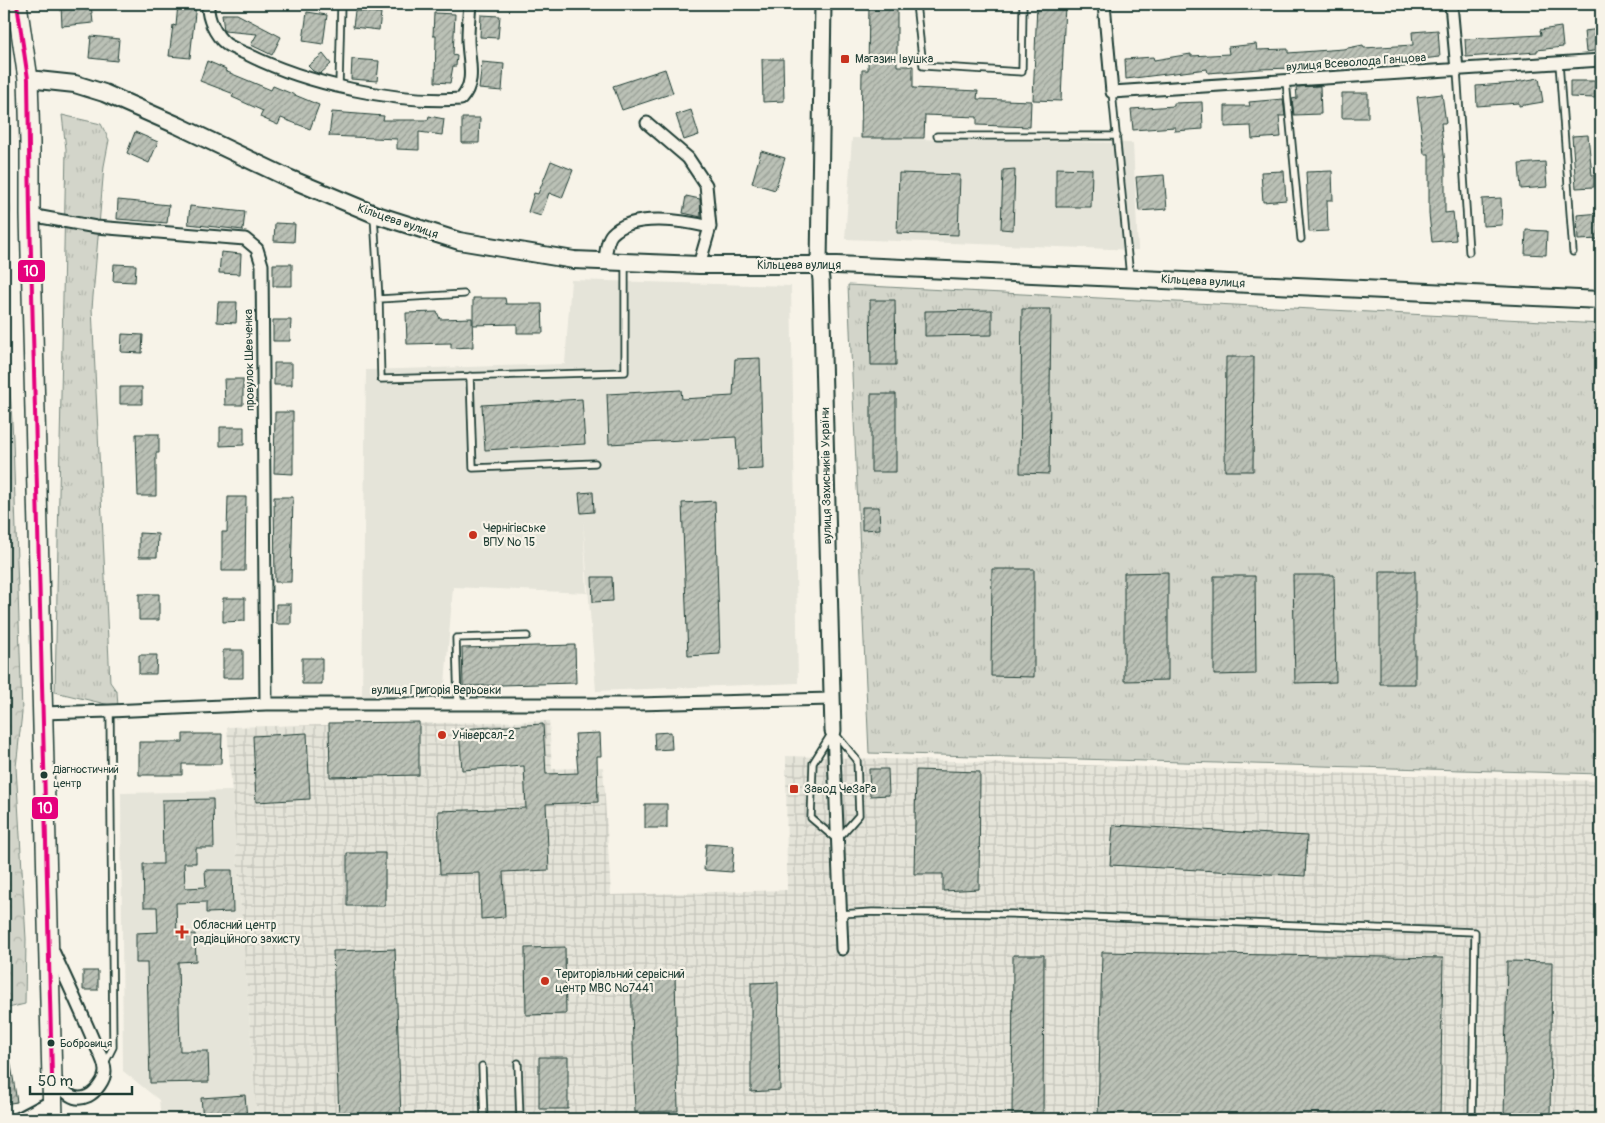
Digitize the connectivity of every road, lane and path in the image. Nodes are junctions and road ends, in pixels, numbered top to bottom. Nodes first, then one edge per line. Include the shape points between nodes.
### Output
1 (17, 4) edge
2 (208, 4) edge
3 (341, 4) edge
4 (470, 4) edge
5 (823, 4) edge
6 (916, 4) edge
7 (1023, 4) edge
8 (1104, 4) edge
9 (1451, 4) edge
10 (1601, 60) edge
11 (1559, 63) junction
12 (1457, 70) junction
13 (28, 79) junction
14 (1286, 81) junction
15 (339, 86) junction
16 (1112, 92) junction
17 (647, 123) dead end
18 (937, 136) dead end
19 (1117, 136) junction
20 (374, 214) junction
21 (30, 215) junction
22 (710, 227) junction
23 (1301, 239) dead end
24 (1470, 252) dead end
25 (1573, 252) dead end
26 (605, 260) junction
27 (625, 261) junction
28 (819, 264) junction
29 (699, 265) junction
30 (1130, 278) junction
31 (464, 294) dead end
32 (379, 299) junction
33 (1601, 300) edge
34 (470, 376) junction
35 (595, 463) dead end
36 (527, 636) dead end
37 (831, 699) junction
38 (266, 704) junction
39 (458, 704) junction
40 (110, 712) junction
41 (41, 713) junction
42 (833, 731) junction
43 (837, 840) junction
44 (840, 914) junction
45 (48, 941) junction
46 (842, 949) dead end
47 (518, 1063) dead end
48 (104, 1066) junction
49 (482, 1066) dead end
50 (52, 1076) junction
51 (52, 1100) junction
52 (18, 1119) edge
53 (53, 1119) edge
54 (484, 1119) edge
55 (520, 1119) edge
56 (1472, 1119) edge

1 - 13 main road
2 - 15 street via 212,26 226,43 267,64
3 - 15 lane
4 - 15 street via 471,80 461,99 407,98
5 - 28 street, вулиця Захисників України
6 - 7 lane via 923,66 1022,72
8 - 16 street
9 - 12 street
10 - 11 street, вулиця Всеволода Ганцова
11 - 12 street, вулиця Всеволода Ганцова
11 - 25 lane
12 - 14 street, вулиця Всеволода Ганцова
12 - 24 lane
13 - 20 main road, Кільцева вулиця via 75,84 104,94
13 - 21 main road
14 - 16 street, вулиця Всеволода Ганцова
14 - 23 lane
16 - 19 lane
17 - 22 street via 688,158 706,184
18 - 19 lane
19 - 30 lane
20 - 26 main road, Кільцева вулиця via 459,241 574,260
20 - 32 lane
21 - 38 street, провулок Шевченка via 96,227 245,239 257,249 262,265
21 - 41 main road
22 - 26 street via 688,221 657,220 624,225 611,235
22 - 29 street
26 - 27 main road, Кільцева вулиця
27 - 29 main road, Кільцева вулиця
27 - 34 lane via 625,372
28 - 29 main road, Кільцева вулиця
28 - 30 main road, Кільцева вулиця
28 - 37 street, вулиця Захисників України
30 - 33 main road, Кільцева вулиця
31 - 32 lane
32 - 34 lane via 381,379
34 - 35 lane via 473,468
36 - 39 lane via 456,638
37 - 39 street, вулиця Григорія Верьовки
37 - 42 street, вулиця Захисників України
38 - 39 street, вулиця Григорія Верьовки
38 - 40 street, вулиця Григорія Верьовки
40 - 41 street, вулиця Григорія Верьовки
40 - 48 lane via 113,1047
41 - 45 main road
42 - 43 street, вулиця Захисників України
42 - 43 lane via 857,760 859,806 859,815
42 - 43 lane via 812,763 811,818
43 - 44 street, вулиця Захисників України
44 - 46 street, вулиця Захисників України
44 - 56 lane via 1012,914 1475,932
45 - 48 street
45 - 50 main road
47 - 55 lane
48 - 50 street via 103,1080 96,1090 78,1099 69,1096
49 - 54 lane
50 - 51 main road
51 - 52 street
51 - 53 main road

